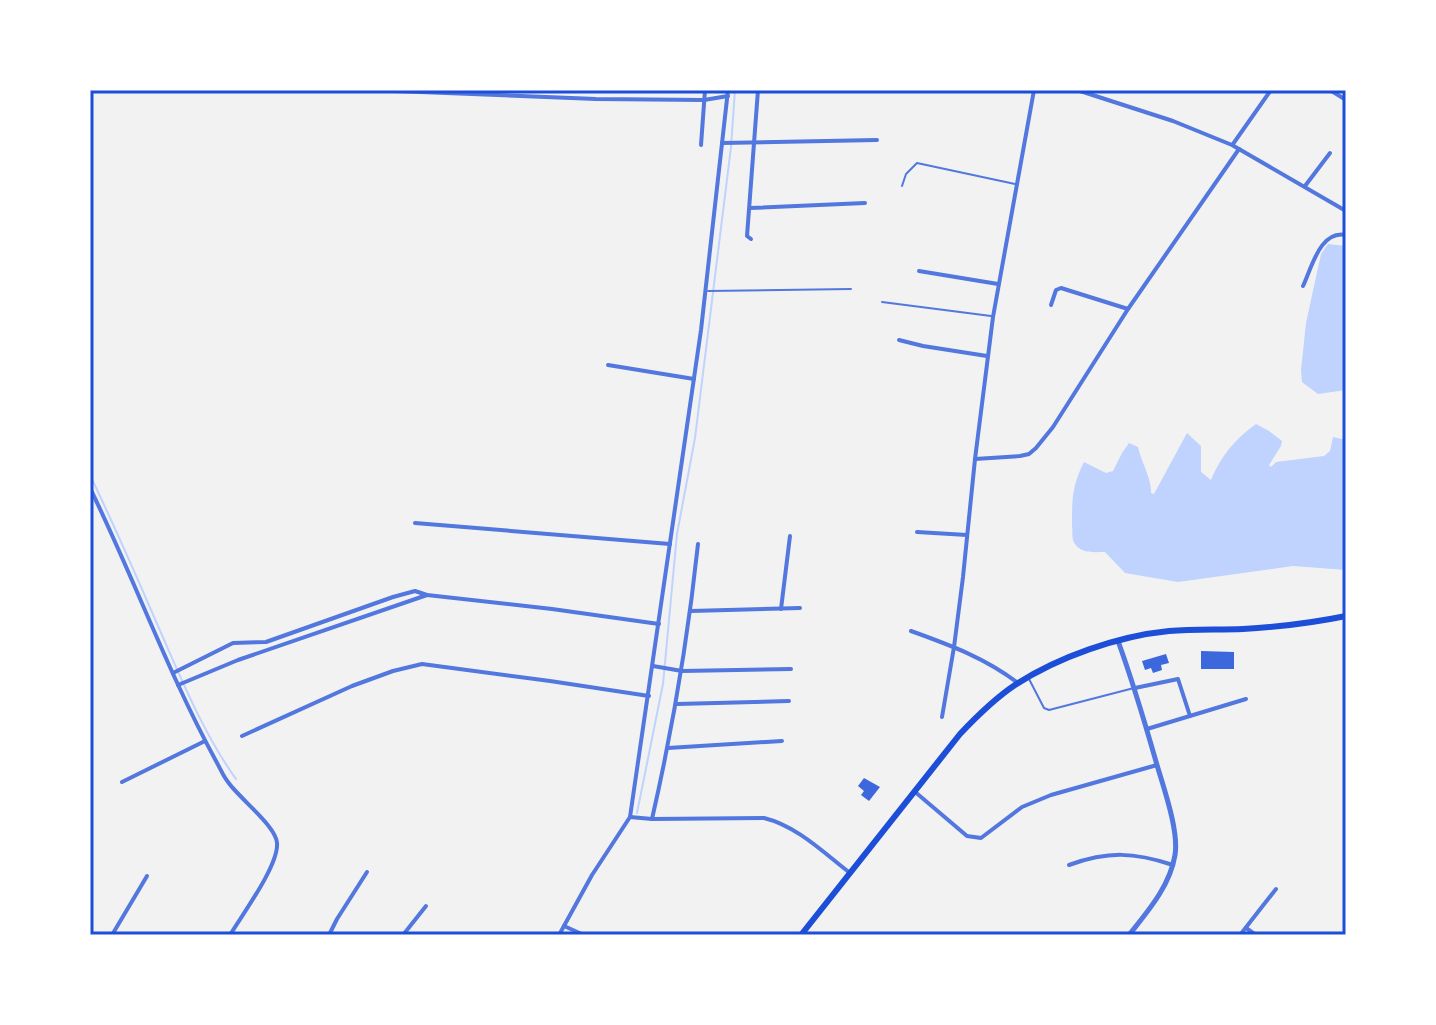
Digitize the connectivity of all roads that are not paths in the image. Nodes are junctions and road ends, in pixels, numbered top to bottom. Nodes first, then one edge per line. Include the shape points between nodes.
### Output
1 (369, 90) edge
2 (705, 90) edge
3 (758, 90) edge
4 (1034, 90) edge
5 (1077, 90) edge
6 (1271, 90) edge
7 (1330, 90) edge
8 (728, 93) edge
9 (704, 100) junction
10 (1346, 100) edge
11 (877, 140) dead end
12 (725, 143) junction
13 (755, 143) junction
14 (701, 145) dead end
15 (1232, 145) junction
16 (1239, 149) junction
17 (1330, 153) dead end
18 (1012, 184) junction
19 (902, 186) dead end
20 (1305, 187) junction
21 (865, 203) dead end
22 (750, 208) junction
23 (1346, 211) edge
24 (1346, 235) edge
25 (751, 239) dead end
26 (919, 271) dead end
27 (994, 284) junction
28 (1303, 286) dead end
29 (851, 289) dead end
30 (708, 291) junction
31 (882, 302) dead end
32 (1051, 305) dead end
33 (1128, 309) junction
34 (989, 316) junction
35 (899, 340) dead end
36 (984, 355) junction
37 (608, 365) dead end
38 (694, 379) junction
39 (975, 459) junction
40 (90, 488) edge
41 (93, 500) edge
42 (415, 523) dead end
43 (917, 532) dead end
44 (968, 535) junction
45 (790, 536) dead end
46 (670, 544) junction
47 (698, 544) dead end
48 (427, 595) junction
49 (393, 597) junction
50 (396, 605) junction
51 (800, 608) dead end
52 (781, 609) junction
53 (691, 611) junction
54 (1346, 616) edge
55 (659, 624) junction
56 (911, 631) dead end
57 (1118, 641) junction
58 (954, 647) junction
59 (653, 666) junction
60 (791, 669) dead end
61 (178, 670) junction
62 (682, 671) junction
63 (1028, 678) junction
64 (1018, 683) junction
65 (180, 684) junction
66 (1135, 688) junction
67 (649, 696) junction
68 (1246, 699) dead end
69 (789, 701) dead end
70 (677, 704) junction
71 (1190, 716) junction
72 (942, 717) dead end
73 (1147, 729) junction
74 (242, 736) dead end
75 (205, 741) junction
76 (782, 741) dead end
77 (668, 748) junction
78 (1157, 765) junction
79 (122, 782) dead end
80 (914, 791) junction
81 (630, 817) junction
82 (652, 819) junction
83 (1069, 865) dead end
84 (1173, 865) junction
85 (367, 872) dead end
86 (850, 873) junction
87 (147, 876) dead end
88 (1276, 889) dead end
89 (426, 906) dead end
90 (564, 926) junction
91 (1246, 928) junction
92 (112, 935) edge
93 (230, 935) edge
94 (329, 935) edge
95 (403, 935) edge
96 (559, 935) edge
97 (584, 935) edge
98 (801, 935) edge
99 (1129, 935) edge
100 (1240, 935) edge
101 (1256, 935) edge

1 - 9 street
2 - 9 street
3 - 13 street
4 - 18 street
5 - 15 street
6 - 15 street
7 - 10 street
8 - 9 street
8 - 12 street
9 - 14 street
11 - 13 street
12 - 13 street
12 - 30 street
13 - 22 street
15 - 16 street
16 - 20 street
16 - 33 street
17 - 20 street
18 - 19 lane via 917,163
18 - 27 street
20 - 23 street
21 - 22 street
22 - 25 street
24 - 28 street via 1329,236
26 - 27 street
27 - 34 street
29 - 30 lane
30 - 38 street
31 - 34 lane
32 - 33 street via 1061,288
33 - 39 street via 1036,448 1020,456
34 - 36 street
35 - 36 street
36 - 39 street
37 - 38 street
38 - 46 street
39 - 44 street
40 - 41 street
41 - 61 street
42 - 46 street
43 - 44 street
44 - 58 street
45 - 52 street
46 - 55 street
47 - 53 street
48 - 49 street via 415,591
48 - 50 street
48 - 55 street
49 - 50 street
49 - 61 street via 266,642 233,643
50 - 65 street
51 - 52 street
52 - 53 street
53 - 62 street
54 - 57 main road via 1290,625 1168,631
55 - 59 street
56 - 58 street
57 - 63 main road
57 - 66 street
58 - 64 street
58 - 72 street
59 - 62 street
59 - 67 street
60 - 62 street
61 - 65 street
62 - 70 street
63 - 64 main road
63 - 66 lane via 1049,710
64 - 80 main road via 975,718
65 - 75 street
66 - 71 street via 1178,679
66 - 73 street
67 - 74 street via 422,664 352,686
67 - 81 street
68 - 71 street
69 - 70 street
70 - 77 street
71 - 73 street
73 - 78 street
75 - 79 street
75 - 93 street via 228,783 276,835 278,846 261,886
76 - 77 street
77 - 82 street
78 - 80 street via 1022,807 981,838 967,836
78 - 84 street via 1175,838
80 - 86 main road
81 - 82 street
81 - 90 street
82 - 86 street via 764,818 796,832
83 - 84 street via 1122,854
84 - 99 street via 1158,897
85 - 94 street
86 - 98 main road
87 - 92 street
88 - 91 street
89 - 95 street
90 - 96 street
90 - 97 street
91 - 100 street
91 - 101 street

